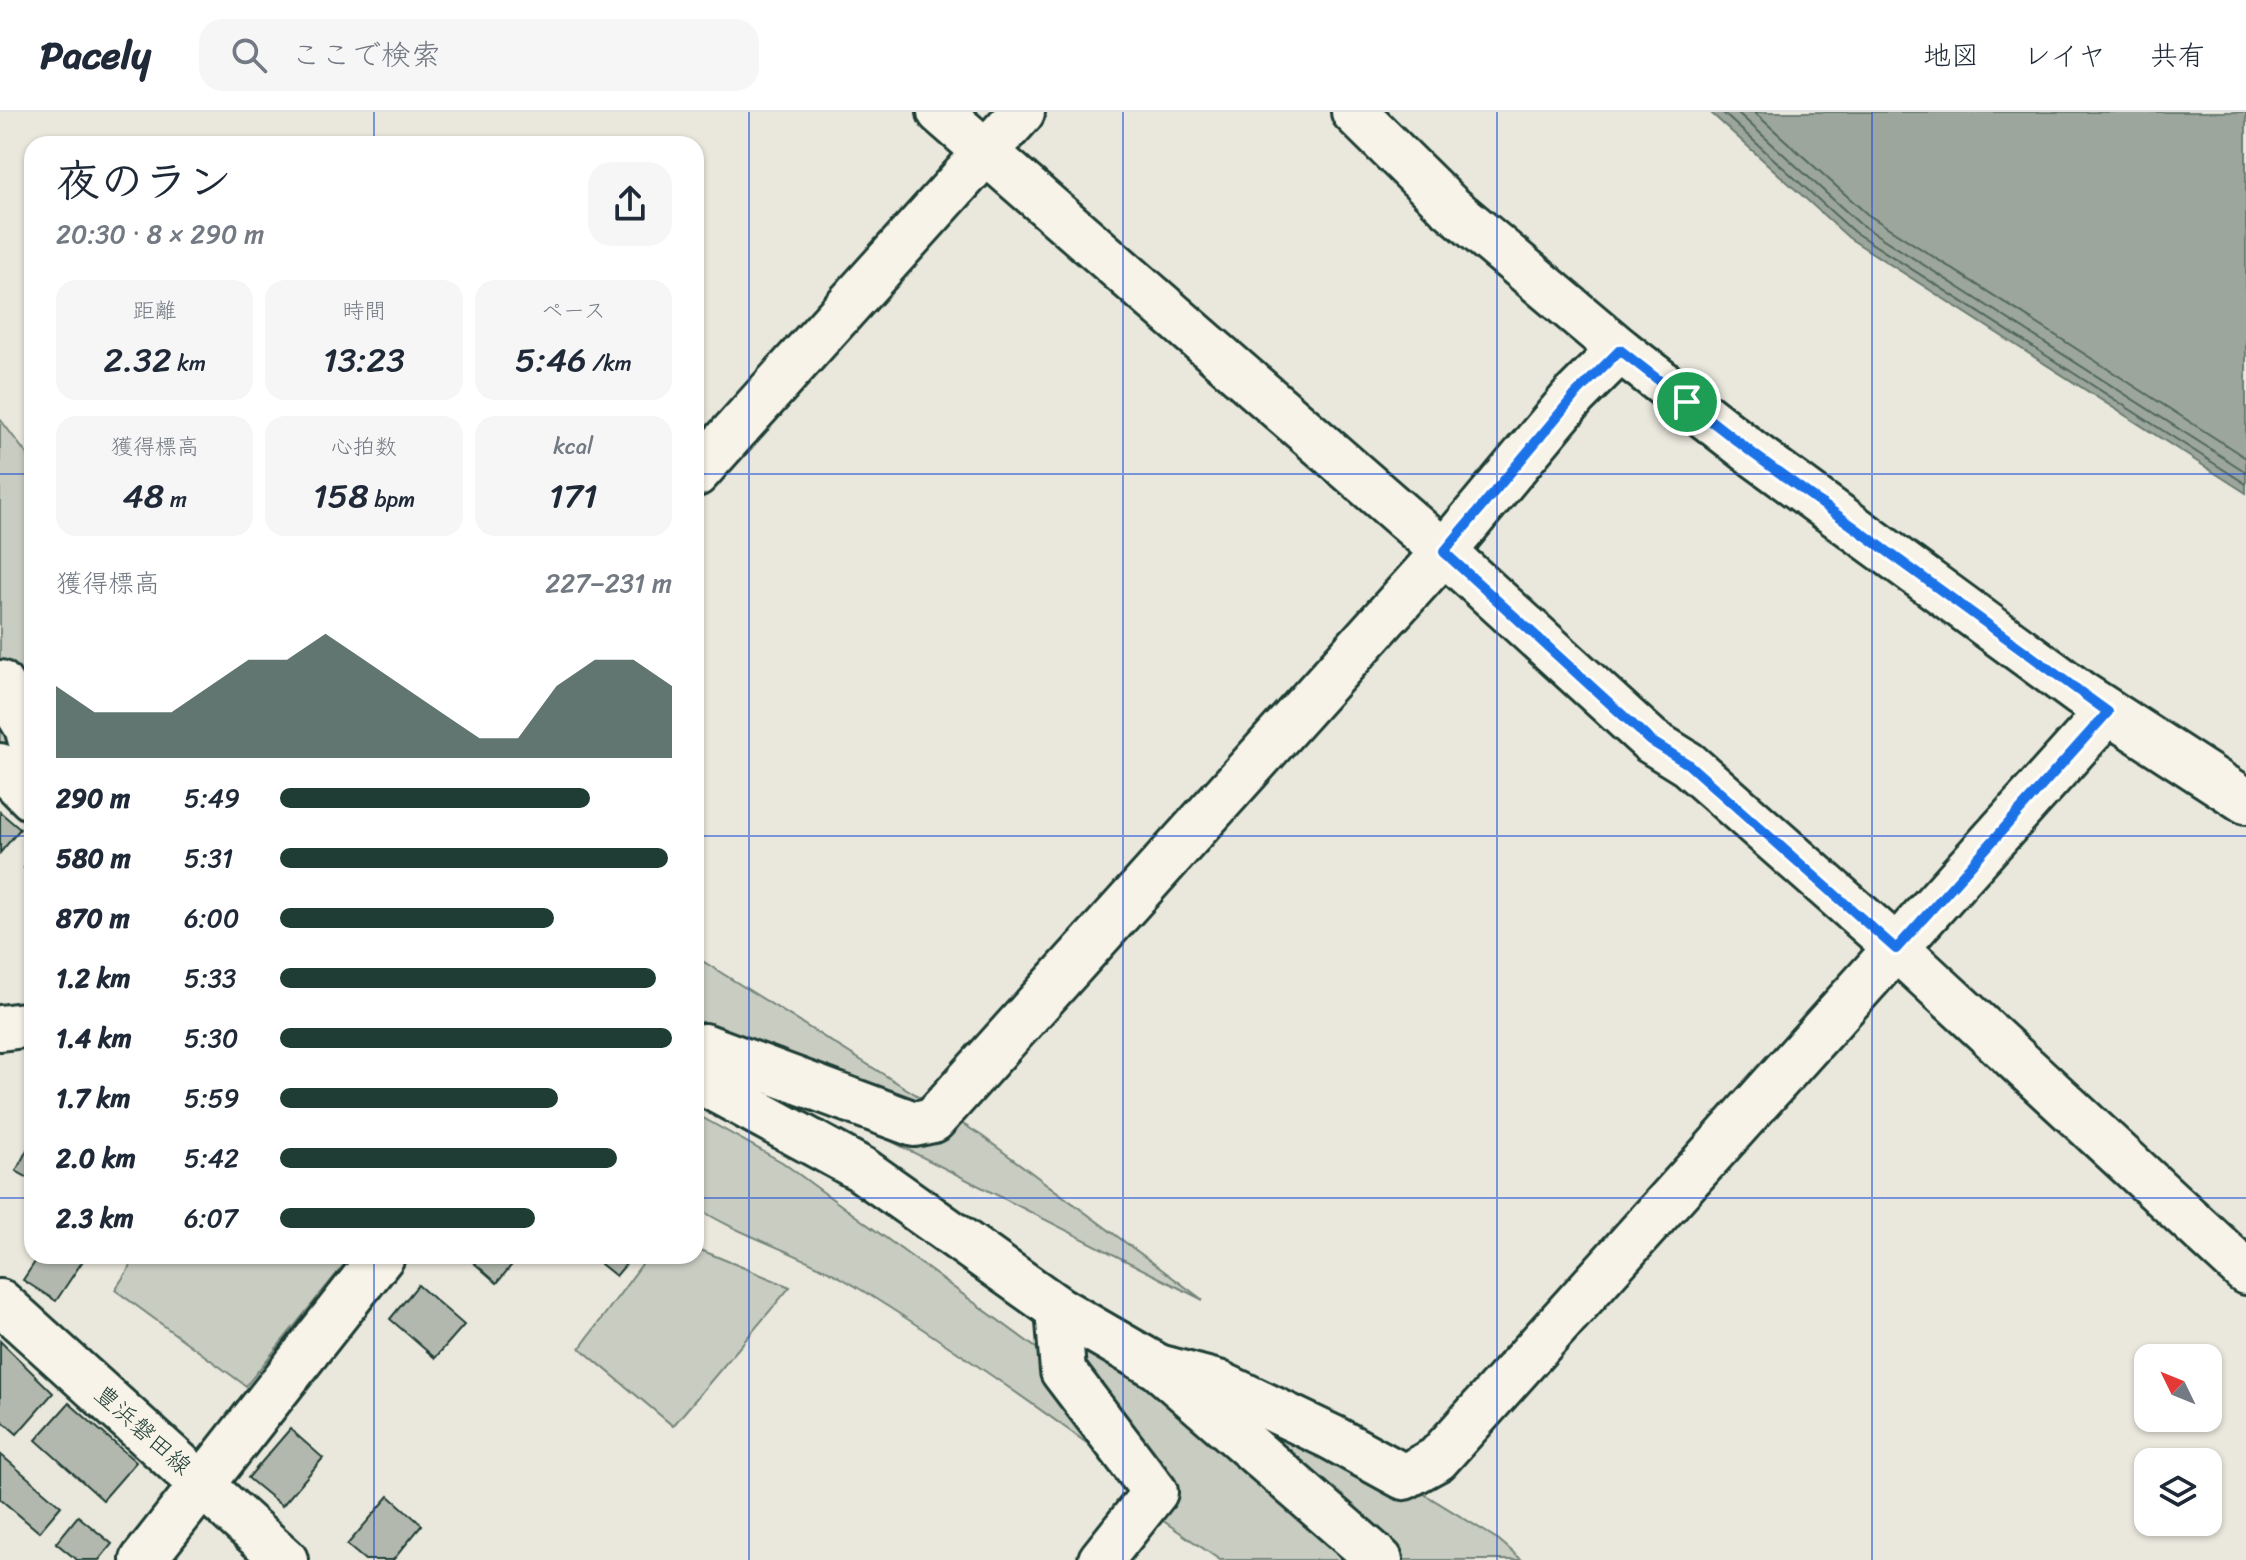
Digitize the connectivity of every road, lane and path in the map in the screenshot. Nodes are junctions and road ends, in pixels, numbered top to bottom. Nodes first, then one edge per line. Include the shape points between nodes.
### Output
1 (940, 112) edge
2 (1022, 112) edge
3 (1354, 112) edge
4 (985, 154) junction
5 (1620, 350) junction
6 (704, 465) edge
7 (1444, 552) junction
8 (0, 683) edge
9 (2108, 712) junction
10 (24, 722) edge
11 (0, 766) edge
12 (24, 790) edge
13 (2246, 801) edge
14 (1896, 949) junction
15 (24, 1025) edge
16 (0, 1028) edge
17 (704, 1046) edge
18 (704, 1083) edge
19 (376, 1264) edge
20 (2246, 1272) edge
21 (0, 1302) edge
22 (1058, 1309) junction
23 (1158, 1367) junction
24 (203, 1483) junction
25 (143, 1560) edge
26 (285, 1560) edge
27 (1101, 1560) edge
28 (1380, 1560) edge

1 - 4 street
2 - 4 street
3 - 5 street via 1448,205
4 - 6 street
4 - 7 street
5 - 7 street via 1575,395
5 - 9 street
7 - 14 street via 1651,741 1688,764
7 - 17 street via 933,1120 914,1124
8 - 10 street
9 - 13 street
9 - 14 street
11 - 12 street
14 - 20 street
14 - 23 street via 1437,1459 1404,1477 1218,1383
15 - 16 street
18 - 22 street via 861,1169
19 - 24 street
21 - 24 street, 豊浜磐田線
22 - 23 street
22 - 27 street via 1063,1371 1155,1492
23 - 28 street
24 - 25 street
24 - 26 street, 豊浜磐田線

